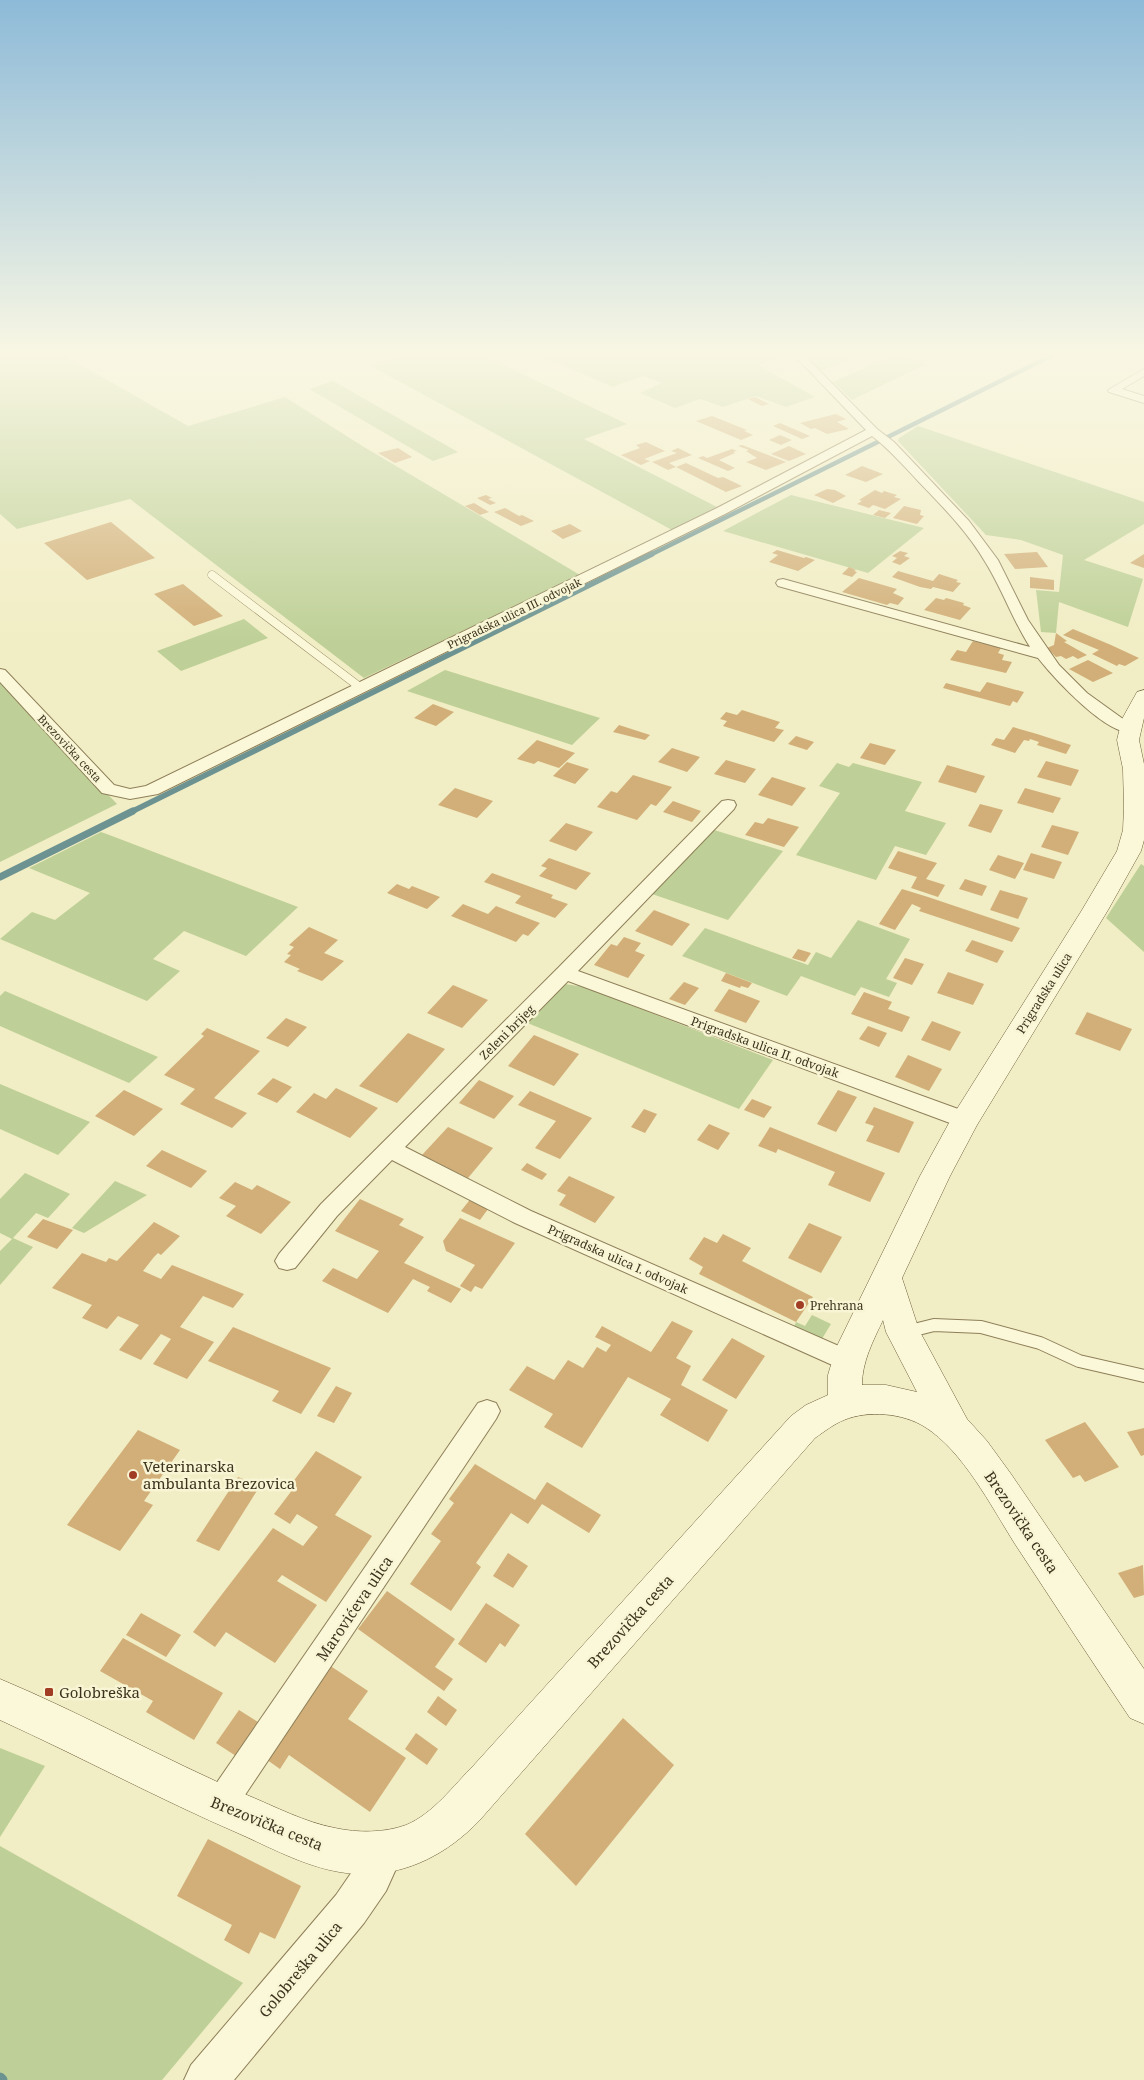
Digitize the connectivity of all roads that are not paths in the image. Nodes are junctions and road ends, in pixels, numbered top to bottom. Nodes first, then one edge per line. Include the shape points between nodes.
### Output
1 (855, 449) edge
2 (892, 449) edge
3 (212, 575) dead end
4 (783, 583) dead end
5 (1043, 655) junction
6 (0, 673) edge
7 (361, 688) junction
8 (1144, 696) edge
9 (1134, 749) edge
10 (152, 790) joint
11 (728, 805) dead end
12 (1140, 805) edge
13 (565, 974) junction
14 (965, 1120) junction
15 (391, 1150) junction
16 (287, 1261) dead end
17 (886, 1278) junction
18 (903, 1332) junction
19 (848, 1361) junction
20 (1144, 1376) edge
21 (844, 1403) junction
22 (487, 1411) dead end
23 (953, 1428) junction
24 (0, 1699) edge
25 (1144, 1704) edge
26 (220, 1805) junction
27 (384, 1851) junction
28 (206, 2080) edge

1 - 7 street, Prigradska ulica III. odvojak
2 - 5 street via 988,554 1021,620
3 - 7 lane
4 - 5 street
5 - 9 street via 1068,683 1112,720
6 - 10 street, Brezovička cesta via 108,789 136,795
7 - 10 street, Prigradska ulica III. odvojak
8 - 9 main road
9 - 12 main road, Prigradska ulica
11 - 13 street, Zeleni brijeg
12 - 14 main road, Prigradska ulica via 1129,851 1118,872
13 - 14 street, Prigradska ulica II. odvojak
13 - 15 street, Zeleni brijeg
14 - 17 main road, Prigradska ulica
15 - 16 street, Zeleni brijeg via 329,1210
15 - 19 street, Prigradska ulica I. odvojak via 523,1217
17 - 18 main road
17 - 19 main road, Prigradska ulica
18 - 20 lane via 934,1325 981,1327 1040,1343 1079,1361
18 - 23 main road
19 - 21 main road, Prigradska ulica
21 - 23 main road, Brezovička cesta via 873,1398 896,1401 937,1416
21 - 27 main road, Brezovička cesta via 817,1416 784,1446 489,1780 443,1826 417,1842
22 - 26 street, Marovićeva ulica
23 - 25 main road, Brezovička cesta via 1010,1503
24 - 26 main road, Brezovička cesta
26 - 27 main road, Brezovička cesta via 317,1845 364,1854
27 - 28 street, Golobreška ulica via 372,1877 350,1909

